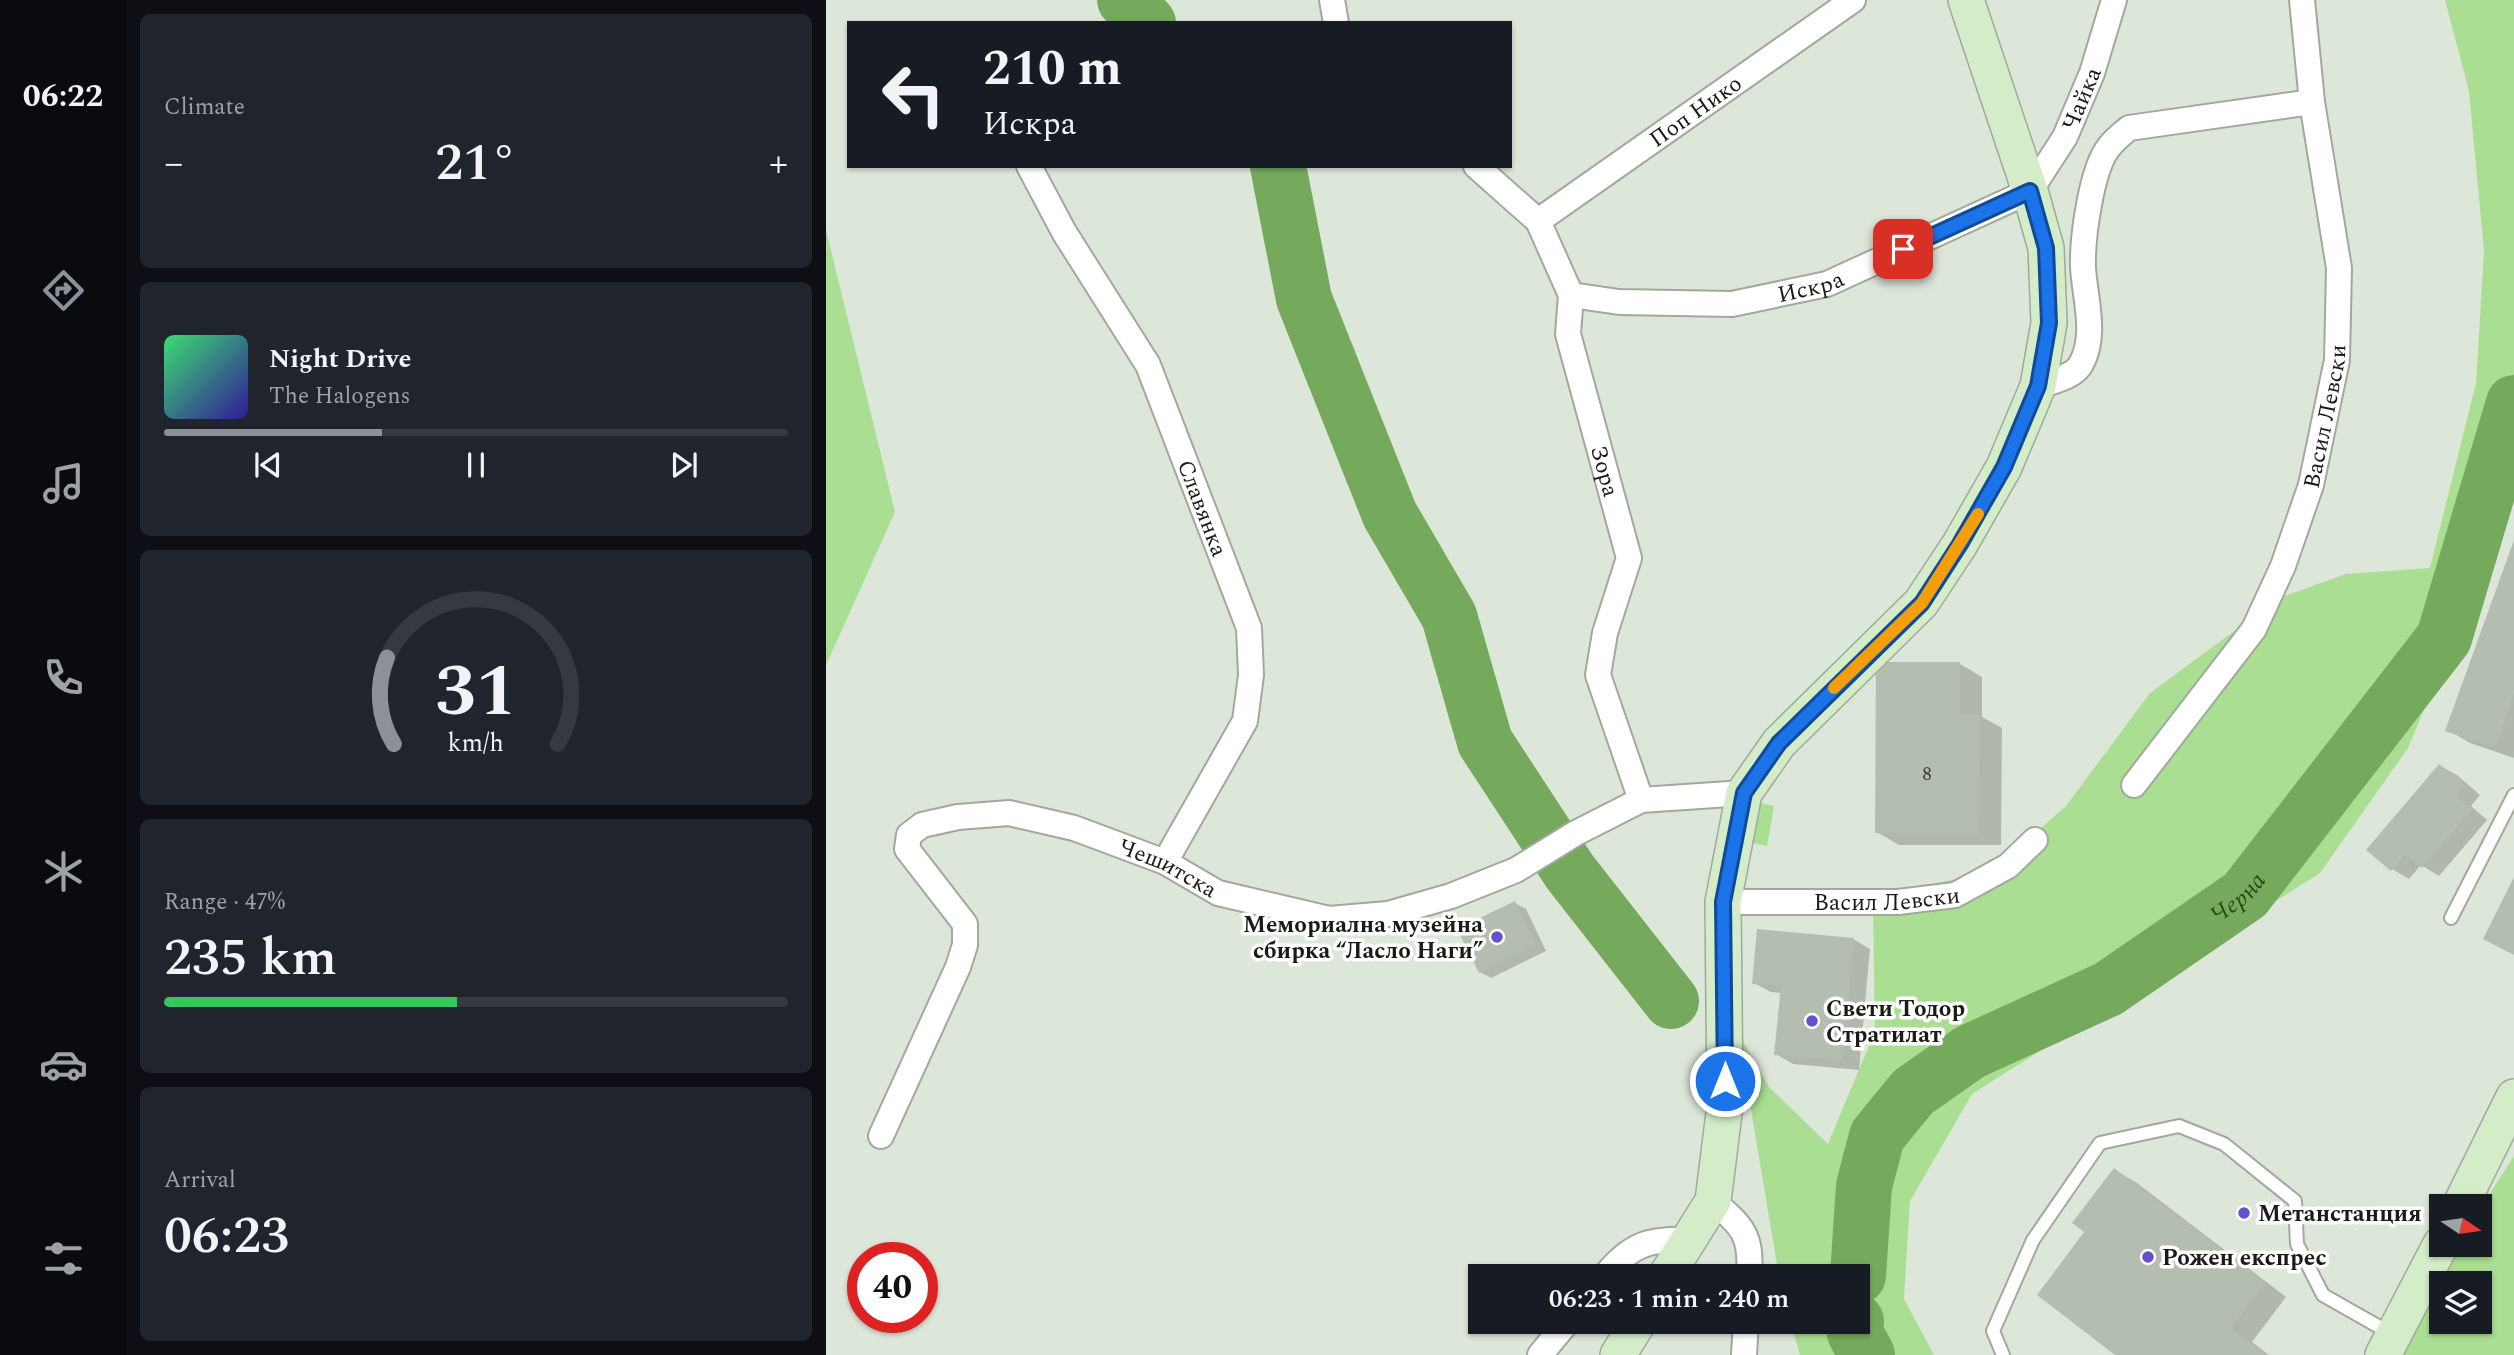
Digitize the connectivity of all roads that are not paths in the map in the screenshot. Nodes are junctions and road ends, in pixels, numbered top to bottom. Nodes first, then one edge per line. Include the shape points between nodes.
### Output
1 (1332, 0) edge
2 (1853, 0) edge
3 (1966, 0) edge
4 (2114, 0) edge
5 (2302, 0) edge
6 (1336, 21) edge
7 (2312, 102) junction
8 (1029, 168) edge
9 (1478, 168) edge
10 (2030, 191) junction
11 (1538, 221) junction
12 (1571, 295) junction
13 (2038, 386) junction
14 (2134, 785) dead end
15 (1744, 793) junction
16 (2514, 795) edge
17 (1641, 800) junction
18 (2035, 840) dead end
19 (1165, 862) junction
20 (1723, 902) junction
21 (2451, 918) dead end
22 (2514, 1097) edge
23 (881, 1136) dead end
24 (2466, 1194) edge
25 (1713, 1201) junction
26 (1688, 1240) junction
27 (2434, 1257) edge
28 (1615, 1264) edge
29 (1674, 1264) edge
30 (1751, 1264) edge
31 (1557, 1334) edge
32 (1631, 1334) edge
33 (1745, 1334) edge
34 (2388, 1345) edge
35 (1540, 1355) edge
36 (1618, 1355) edge
37 (1744, 1355) edge
38 (2003, 1355) edge

1 - 6 street
2 - 11 street, Поп Нико
3 - 10 street
4 - 10 street, Чайка via 2092,73 2065,137
5 - 7 street, Васил Левски
7 - 13 street via 2129,128 2108,147 2089,202 2083,266 2087,344 2080,367
7 - 14 street, Васил Левски via 2339,268 2337,360 2311,485 2283,566 2254,629
8 - 19 street, Славянка via 1064,233 1148,365 1250,628 1251,675 1245,720
9 - 11 street, Зора
10 - 12 street, Искра via 1827,284 1732,304 1619,302
10 - 13 street via 2046,248 2049,323
11 - 12 street, Зора
12 - 17 street, Зора via 1569,334 1629,558 1605,633 1598,675
13 - 15 street via 2004,467 1922,603 1779,743
15 - 17 street, Чешитска
15 - 20 street
16 - 21 lane
17 - 19 street, Чешитска via 1516,870 1388,914 1329,919 1219,893
18 - 20 street, Васил Левски via 2008,866 1955,895 1899,902
19 - 23 street, Чешитска via 1074,828 1009,813 958,817 922,825 909,835 907,849 965,924 965,945
20 - 25 street via 1725,1105
22 - 24 street
25 - 26 street
25 - 30 street via 1747,1236
26 - 28 street via 1639,1245
26 - 29 street
27 - 34 street
31 - 35 street
32 - 36 street
33 - 37 street
34 - 38 lane via 2323,1295 2297,1244 2295,1201 2224,1144 2179,1126 2100,1143 2033,1240 1993,1331

